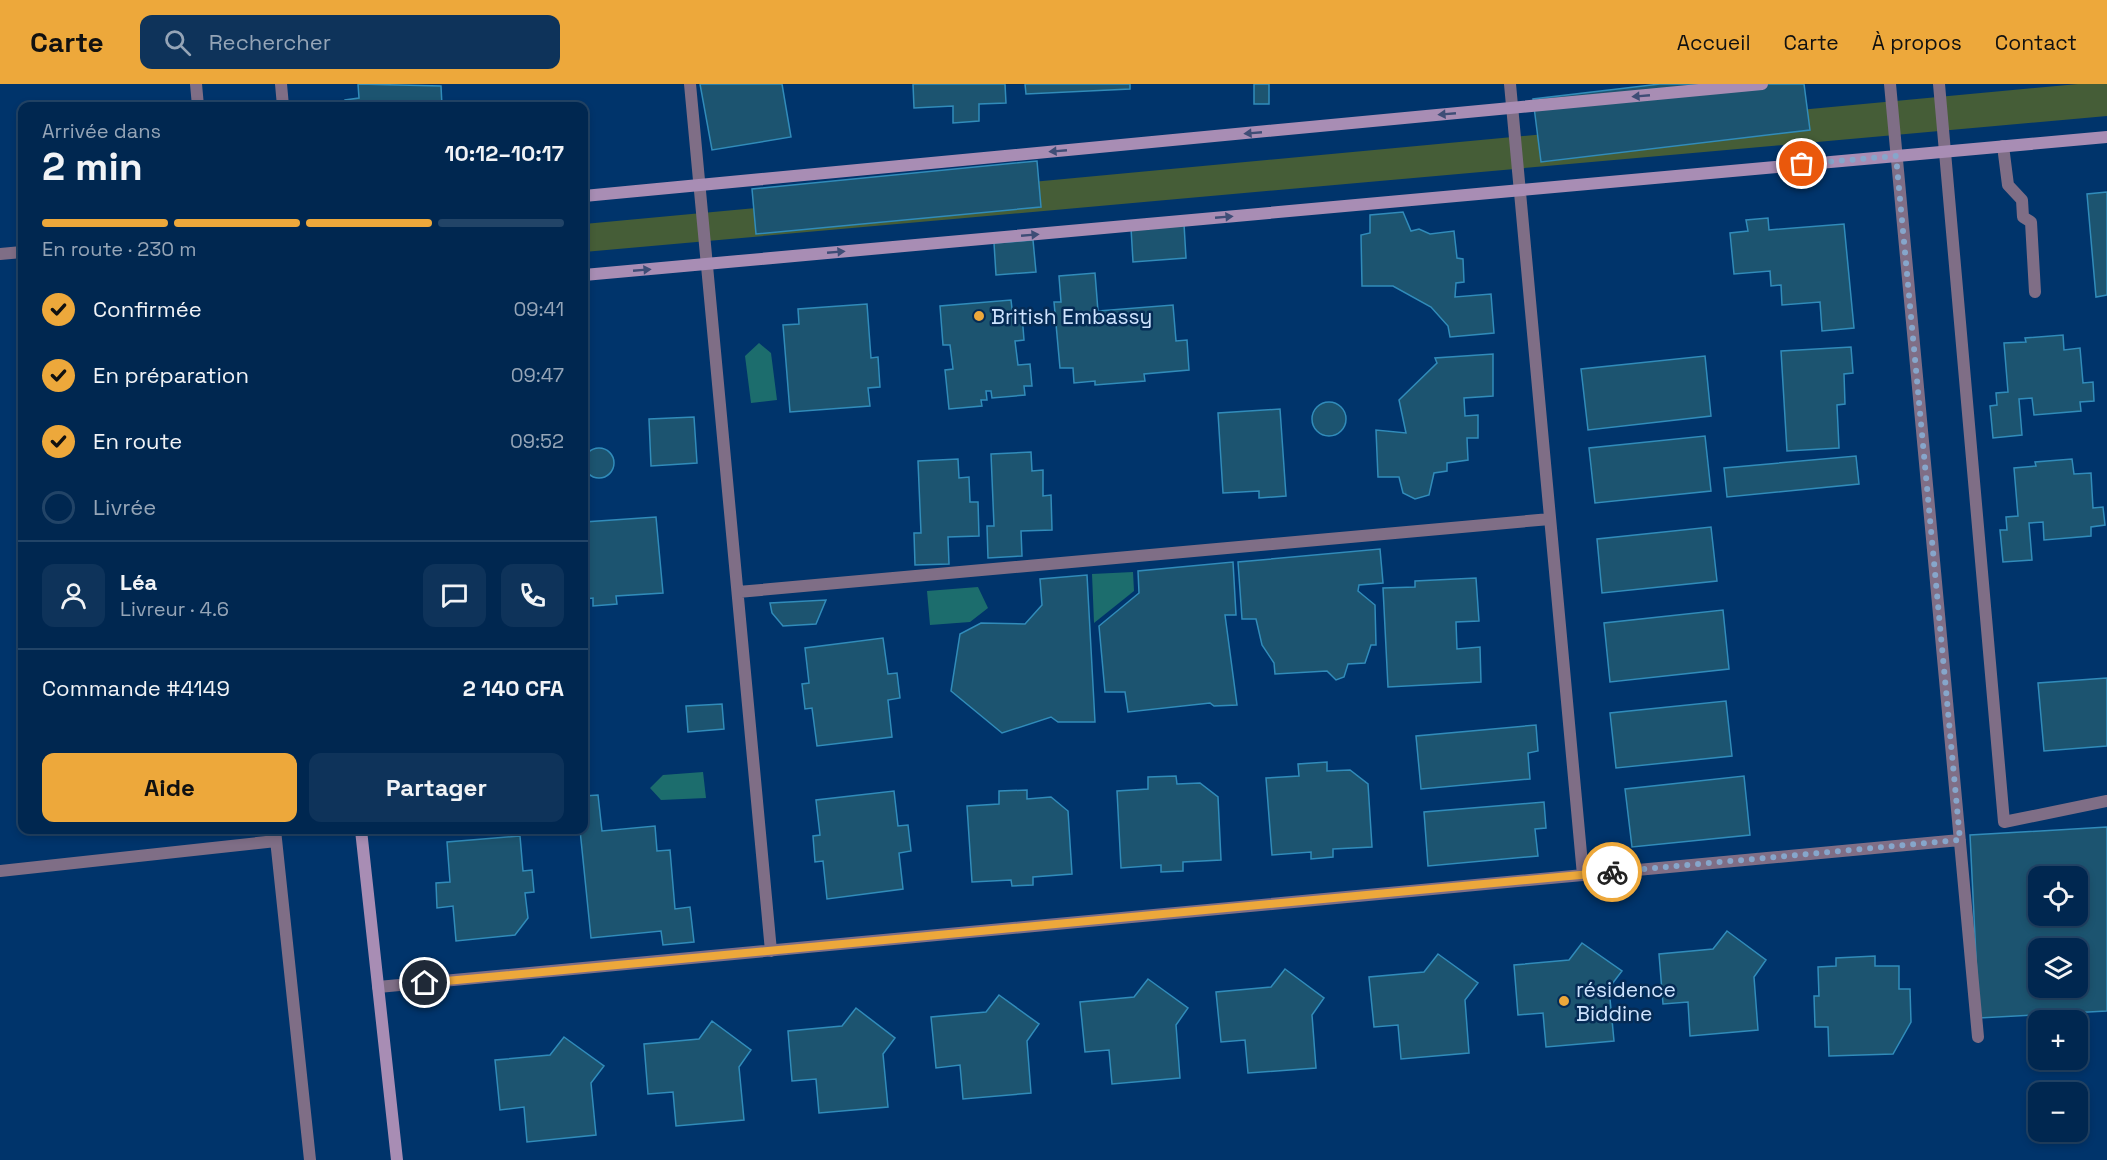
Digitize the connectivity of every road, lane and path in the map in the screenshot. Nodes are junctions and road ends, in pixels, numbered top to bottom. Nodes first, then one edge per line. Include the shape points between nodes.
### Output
1 (196, 84) edge
2 (281, 84) edge
3 (690, 84) edge
4 (1510, 84) edge
5 (1762, 84) edge
6 (1890, 84) edge
7 (1939, 84) edge
8 (198, 102) edge
9 (283, 102) edge
10 (1512, 108) junction
11 (2107, 136) edge
12 (2003, 146) junction
13 (1945, 151) junction
14 (1896, 156) junction
15 (699, 185) junction
16 (1520, 190) junction
17 (588, 196) edge
18 (18, 252) edge
19 (0, 254) edge
20 (707, 264) junction
21 (588, 275) edge
22 (2035, 292) dead end
23 (1550, 519) junction
24 (738, 592) junction
25 (2107, 801) edge
26 (361, 834) edge
27 (275, 836) edge
28 (1960, 840) junction
29 (0, 870) edge
30 (1583, 875) junction
31 (771, 951) junction
32 (378, 987) junction
33 (1978, 1037) dead end
34 (310, 1160) edge
35 (397, 1160) edge

1 - 8 street
2 - 9 street
3 - 15 street
4 - 10 street
5 -> 10 street
6 - 14 street
7 - 13 street
10 -> 15 street
10 - 16 street
11 - 12 street
12 - 13 street
12 - 22 street via 2008,185 2022,200 2023,217 2031,222
13 - 14 street
13 - 25 street via 2004,822
14 - 16 street
14 - 28 street
15 - 17 street
15 - 20 street
20 -> 16 street
16 - 23 street
18 - 19 street
21 -> 20 street
20 - 24 street
23 - 24 street
23 - 30 street
24 - 31 street
26 - 32 street
27 - 29 street
27 - 34 street
28 - 30 street
28 - 33 street
30 - 31 street
31 - 32 street
32 - 35 street

